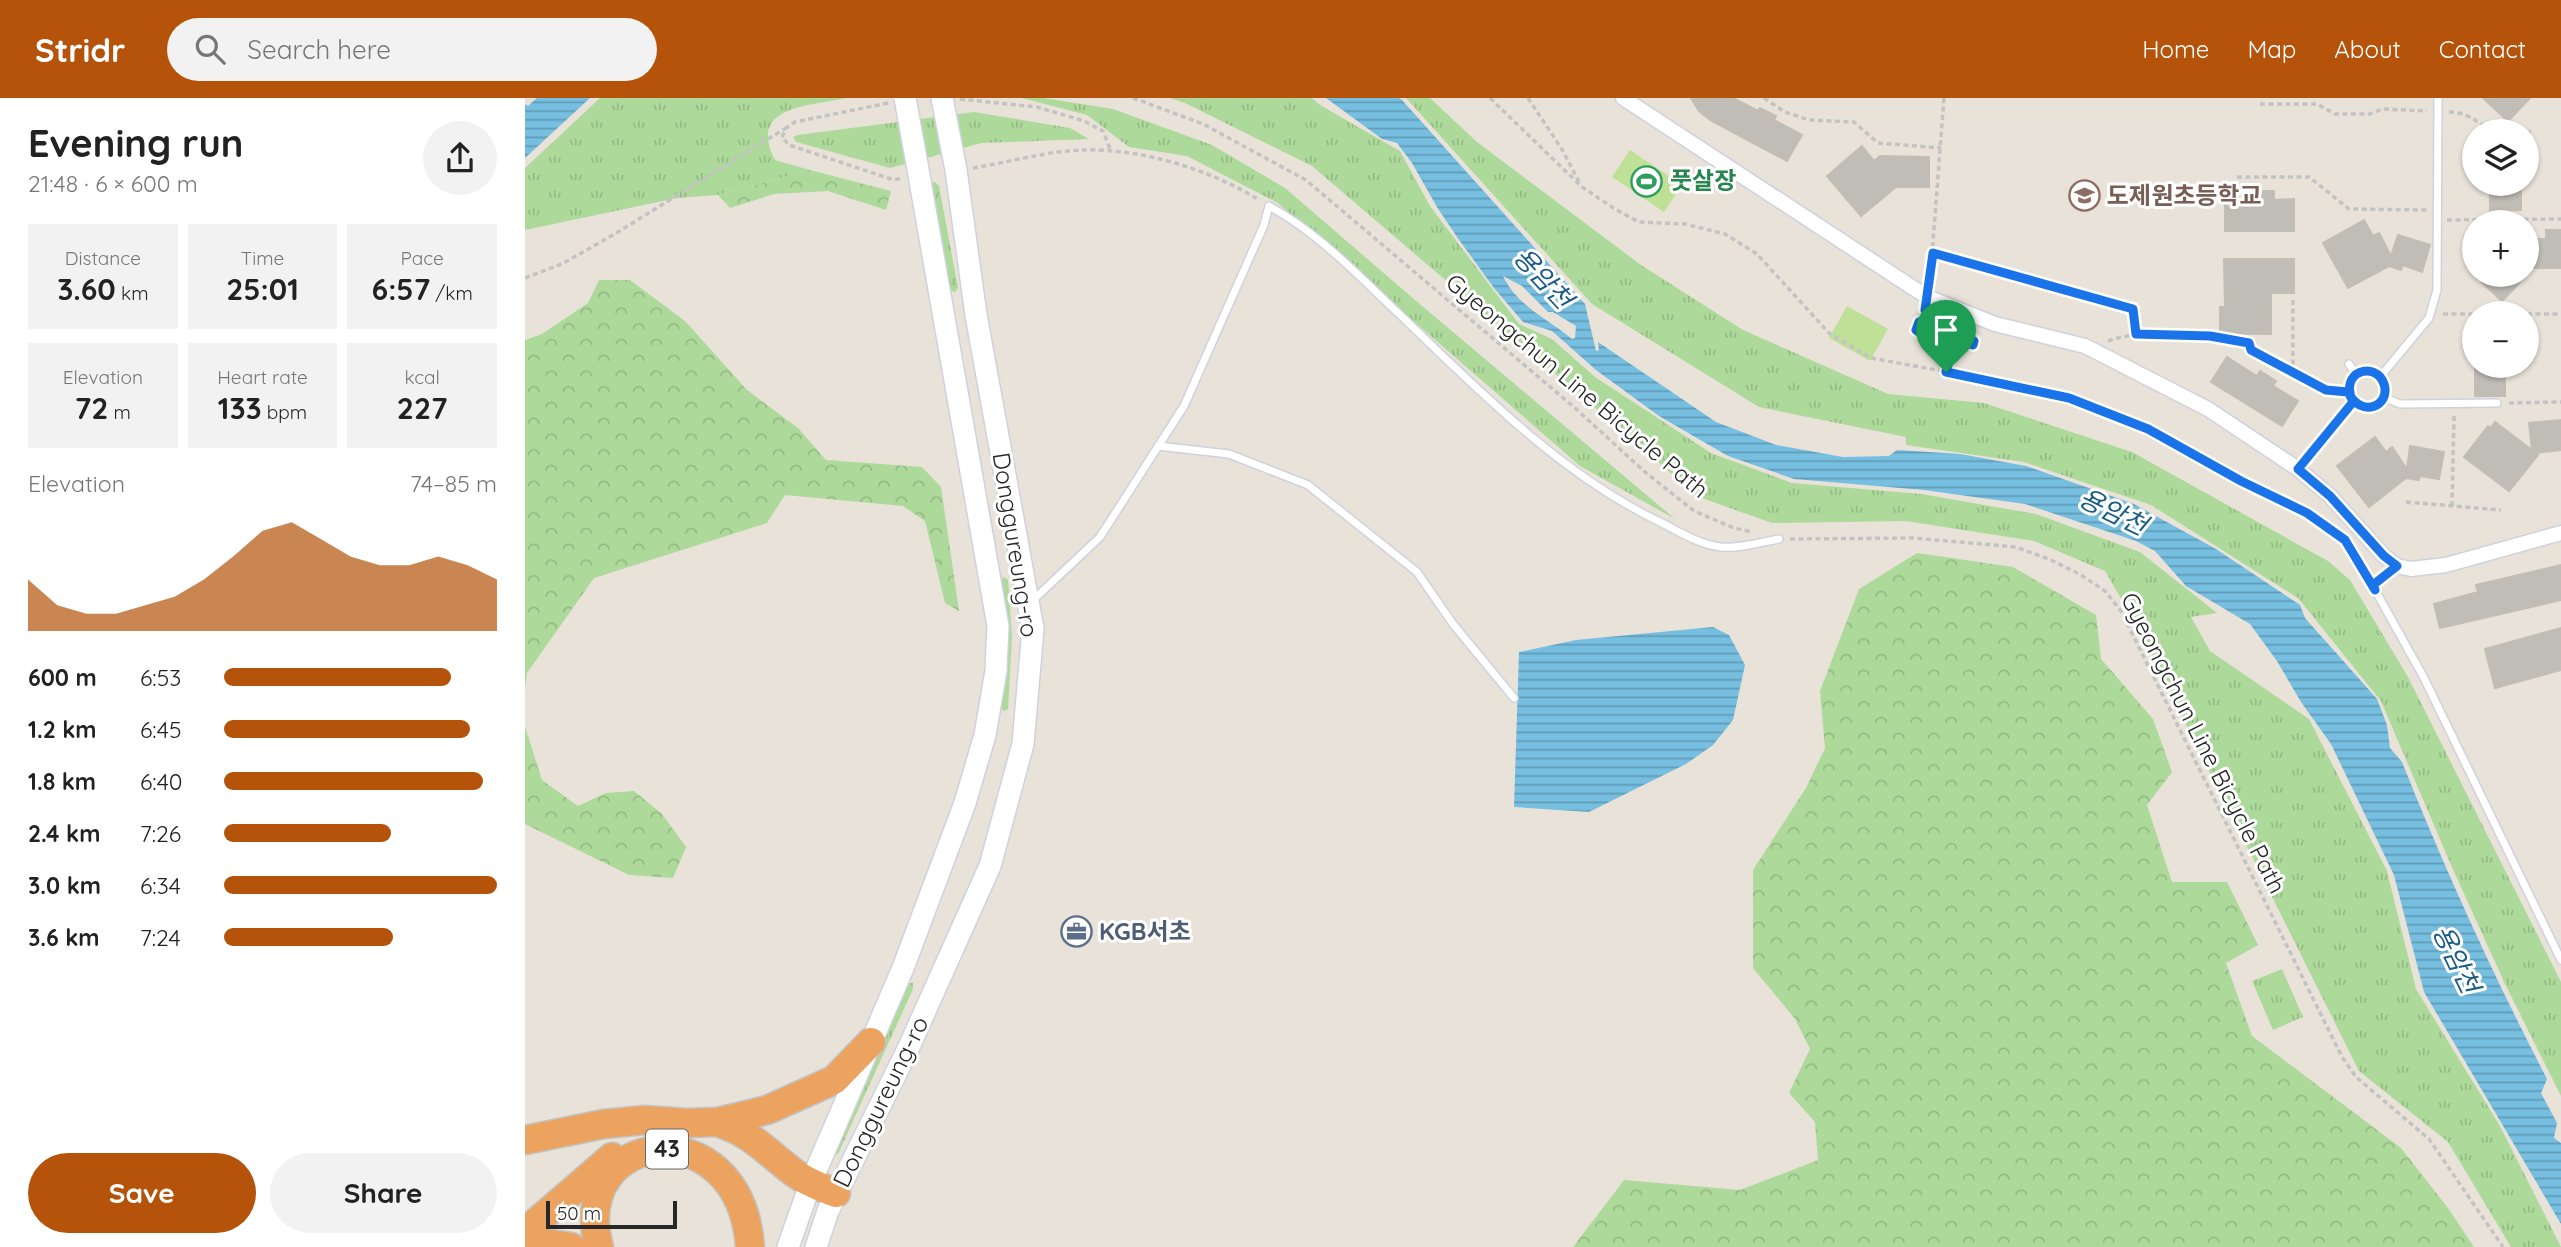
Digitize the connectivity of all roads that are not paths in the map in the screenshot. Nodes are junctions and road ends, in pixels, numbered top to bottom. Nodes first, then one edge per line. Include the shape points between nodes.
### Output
1 (942, 98) edge
2 (1623, 98) edge
3 (2438, 98) edge
4 (902, 99) edge
5 (2349, 364) dead end
6 (2356, 373) junction
7 (2380, 377) junction
8 (2383, 397) junction
9 (2353, 402) junction
10 (2497, 403) road end
11 (1158, 446) junction
12 (2298, 469) junction
13 (2561, 533) edge
14 (1779, 539) road end
15 (2397, 566) junction
16 (1028, 605) junction
17 (1514, 698) dead end
18 (2561, 960) edge
19 (871, 1042) junction
20 (717, 1122) junction
21 (687, 1124) junction
22 (525, 1140) edge
23 (824, 1188) junction
24 (525, 1232) edge
25 (525, 1240) edge
26 (821, 1246) edge
27 (571, 1247) edge
28 (600, 1247) edge
29 (750, 1247) edge
30 (788, 1247) edge

1 - 16 street, Donggureung-ro
2 - 12 street via 1927,297 1995,324 2085,346 2208,409
3 - 7 lane via 2437,290 2430,314
4 - 19 street, Donggureung-ro, bridge via 998,626 985,735 965,803 904,968
5 - 6 lane
6 - 7 lane via 2366,370
6 - 9 lane via 2349,382
7 - 8 lane
8 - 9 lane via 2372,407
8 - 10 lane via 2400,404
9 - 12 lane
11 - 14 lane via 1184,406 1269,206 1299,223 1512,419 1574,470 1634,510 1721,547
11 - 16 lane via 1100,537
11 - 17 lane via 1229,454 1308,485 1417,572
12 - 15 street
13 - 15 street via 2446,565
15 - 18 lane via 2373,585 2375,590 2423,677
16 - 23 street, Donggureung-ro via 1033,629 1023,744 990,866 908,1049
19 - 20 highway via 834,1080 767,1110
19 - 23 street, Donggureung-ro
20 - 21 highway
20 - 23 highway via 737,1128 797,1175
21 - 22 highway via 645,1120
21 - 24 highway via 621,1149
23 - 26 street, Donggureung-ro via 828,1210
23 - 30 street, Donggureung-ro
25 - 27 highway
28 - 29 highway, 43 via 595,1211 608,1178 632,1157 661,1148 698,1156 729,1183 749,1225

